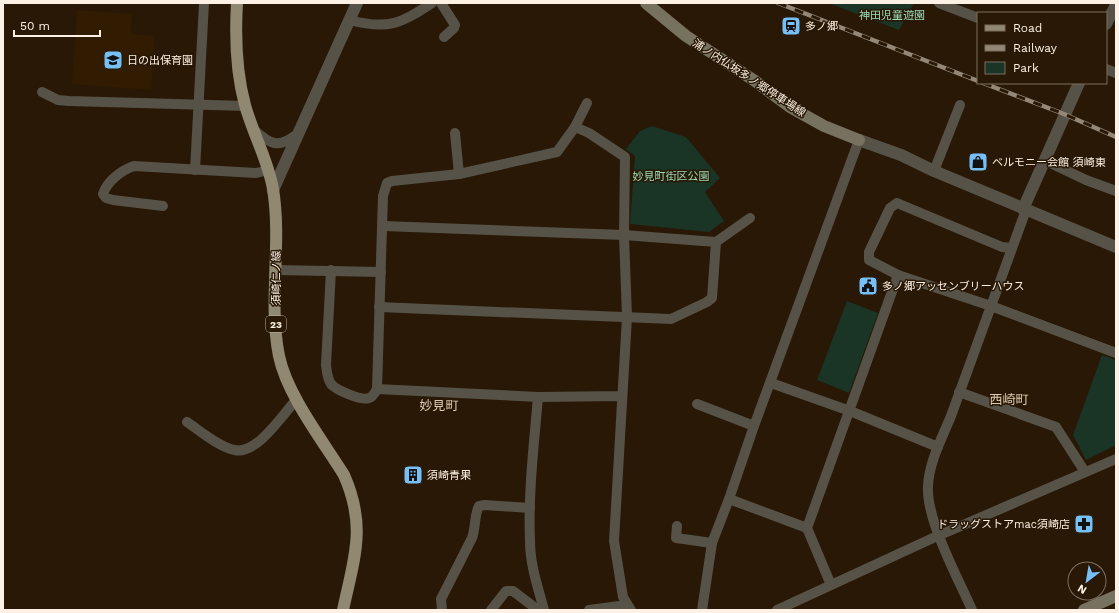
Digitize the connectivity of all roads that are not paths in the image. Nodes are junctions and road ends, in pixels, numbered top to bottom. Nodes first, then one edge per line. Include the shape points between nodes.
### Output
1 (204, 3) edge
2 (237, 3) edge
3 (357, 3) edge
4 (432, 3) edge
5 (441, 3) edge
6 (646, 3) edge
7 (939, 3) edge
8 (1116, 5) edge
9 (977, 18) edge
10 (349, 20) junction
11 (1107, 22) edge
12 (444, 37) dead end
13 (1079, 84) edge
14 (42, 92) dead end
15 (587, 103) dead end
16 (960, 105) dead end
17 (198, 106) junction
18 (246, 106) junction
19 (575, 127) junction
20 (254, 130) junction
21 (455, 133) dead end
22 (296, 135) junction
23 (859, 140) junction
24 (1044, 160) junction
25 (195, 170) junction
26 (269, 170) junction
27 (934, 171) junction
28 (459, 174) junction
29 (273, 190) junction
30 (1116, 191) edge
31 (163, 206) dead end
32 (1025, 209) junction
33 (750, 218) dead end
34 (384, 226) junction
35 (624, 235) junction
36 (716, 242) junction
37 (1116, 247) edge
38 (1012, 248) junction
39 (275, 270) junction
40 (331, 270) junction
41 (381, 272) junction
42 (898, 275) junction
43 (991, 306) junction
44 (379, 307) junction
45 (627, 317) junction
46 (1116, 353) edge
47 (771, 383) junction
48 (377, 389) junction
49 (960, 392) junction
50 (621, 396) junction
51 (538, 397) junction
52 (297, 400) junction
53 (698, 404) dead end
54 (850, 411) junction
55 (187, 422) dead end
56 (754, 426) junction
57 (938, 447) junction
58 (1116, 459) edge
59 (1085, 472) junction
60 (730, 498) junction
61 (530, 508) junction
62 (677, 526) dead end
63 (807, 528) junction
64 (940, 536) junction
65 (712, 543) junction
66 (831, 585) junction
67 (1116, 596) edge
68 (629, 608) edge
69 (343, 610) edge
70 (442, 610) edge
71 (491, 610) edge
72 (538, 610) edge
73 (544, 610) edge
74 (589, 610) edge
75 (702, 610) edge
76 (777, 610) edge
77 (972, 610) edge
78 (1084, 610) edge

1 - 17 street
2 - 18 main road, 須崎仁ノ線 / 23 via 237,52
3 - 10 street
4 - 10 street via 406,20 390,25
5 - 12 street via 455,25
6 - 23 main road, 浦ノ内仏坂多ノ郷停車場線 via 686,36 790,107 824,126
7 - 9 street
8 - 11 street
10 - 22 street
13 - 24 street
14 - 17 street via 58,100 68,101
15 - 19 street
16 - 27 street
17 - 18 street
17 - 25 street
18 - 20 main road, 須崎仁ノ線 / 23
19 - 28 street via 557,152
19 - 35 street via 589,133 625,158
20 - 22 street via 268,142 275,144 287,142
20 - 26 main road, 須崎仁ノ線 / 23
21 - 28 street
22 - 29 street
23 - 27 street via 901,155
23 - 47 street
24 - 30 street
24 - 32 street
25 - 26 street via 256,173
25 - 31 street via 134,166 114,178 105,187 103,194 113,200
26 - 29 main road, 須崎仁ノ線 / 23
27 - 32 street
28 - 34 street via 387,183 384,196
29 - 39 main road, 須崎仁ノ線 / 23 via 276,221
32 - 37 street
32 - 38 street
33 - 36 street
34 - 35 street
34 - 41 street
35 - 36 street
35 - 45 street
36 - 45 street via 712,298 671,319
38 - 42 street via 1002,247 897,204 890,208 869,252 869,260
38 - 43 street
39 - 40 street
39 - 52 main road, 須崎仁ノ線 / 23 via 278,351
40 - 41 street
40 - 48 street via 326,366 328,377 341,391 362,398 369,398
41 - 44 street
42 - 43 street
42 - 54 street
43 - 46 street
43 - 49 street
44 - 45 street
44 - 48 street
45 - 50 street
47 - 54 street
47 - 56 street
48 - 51 street
49 - 57 street
49 - 59 street via 1056,427
50 - 51 street
50 - 68 street via 614,541 624,597
51 - 61 street
52 - 55 street via 267,433 247,450 234,450
52 - 69 main road, 須崎仁ノ線 / 23 via 344,475 356,512 358,541
53 - 56 street
54 - 57 street
54 - 63 street
56 - 60 street
57 - 64 street via 928,485 928,501
58 - 59 street
59 - 64 street
60 - 63 street
60 - 65 street
61 - 70 street via 479,506 472,538 441,599
61 - 73 street via 532,564
62 - 65 street via 676,538
63 - 66 street
64 - 66 street
64 - 77 street
65 - 75 street
66 - 76 street
67 - 78 main road
68 - 74 street
71 - 72 street via 506,591 513,592

